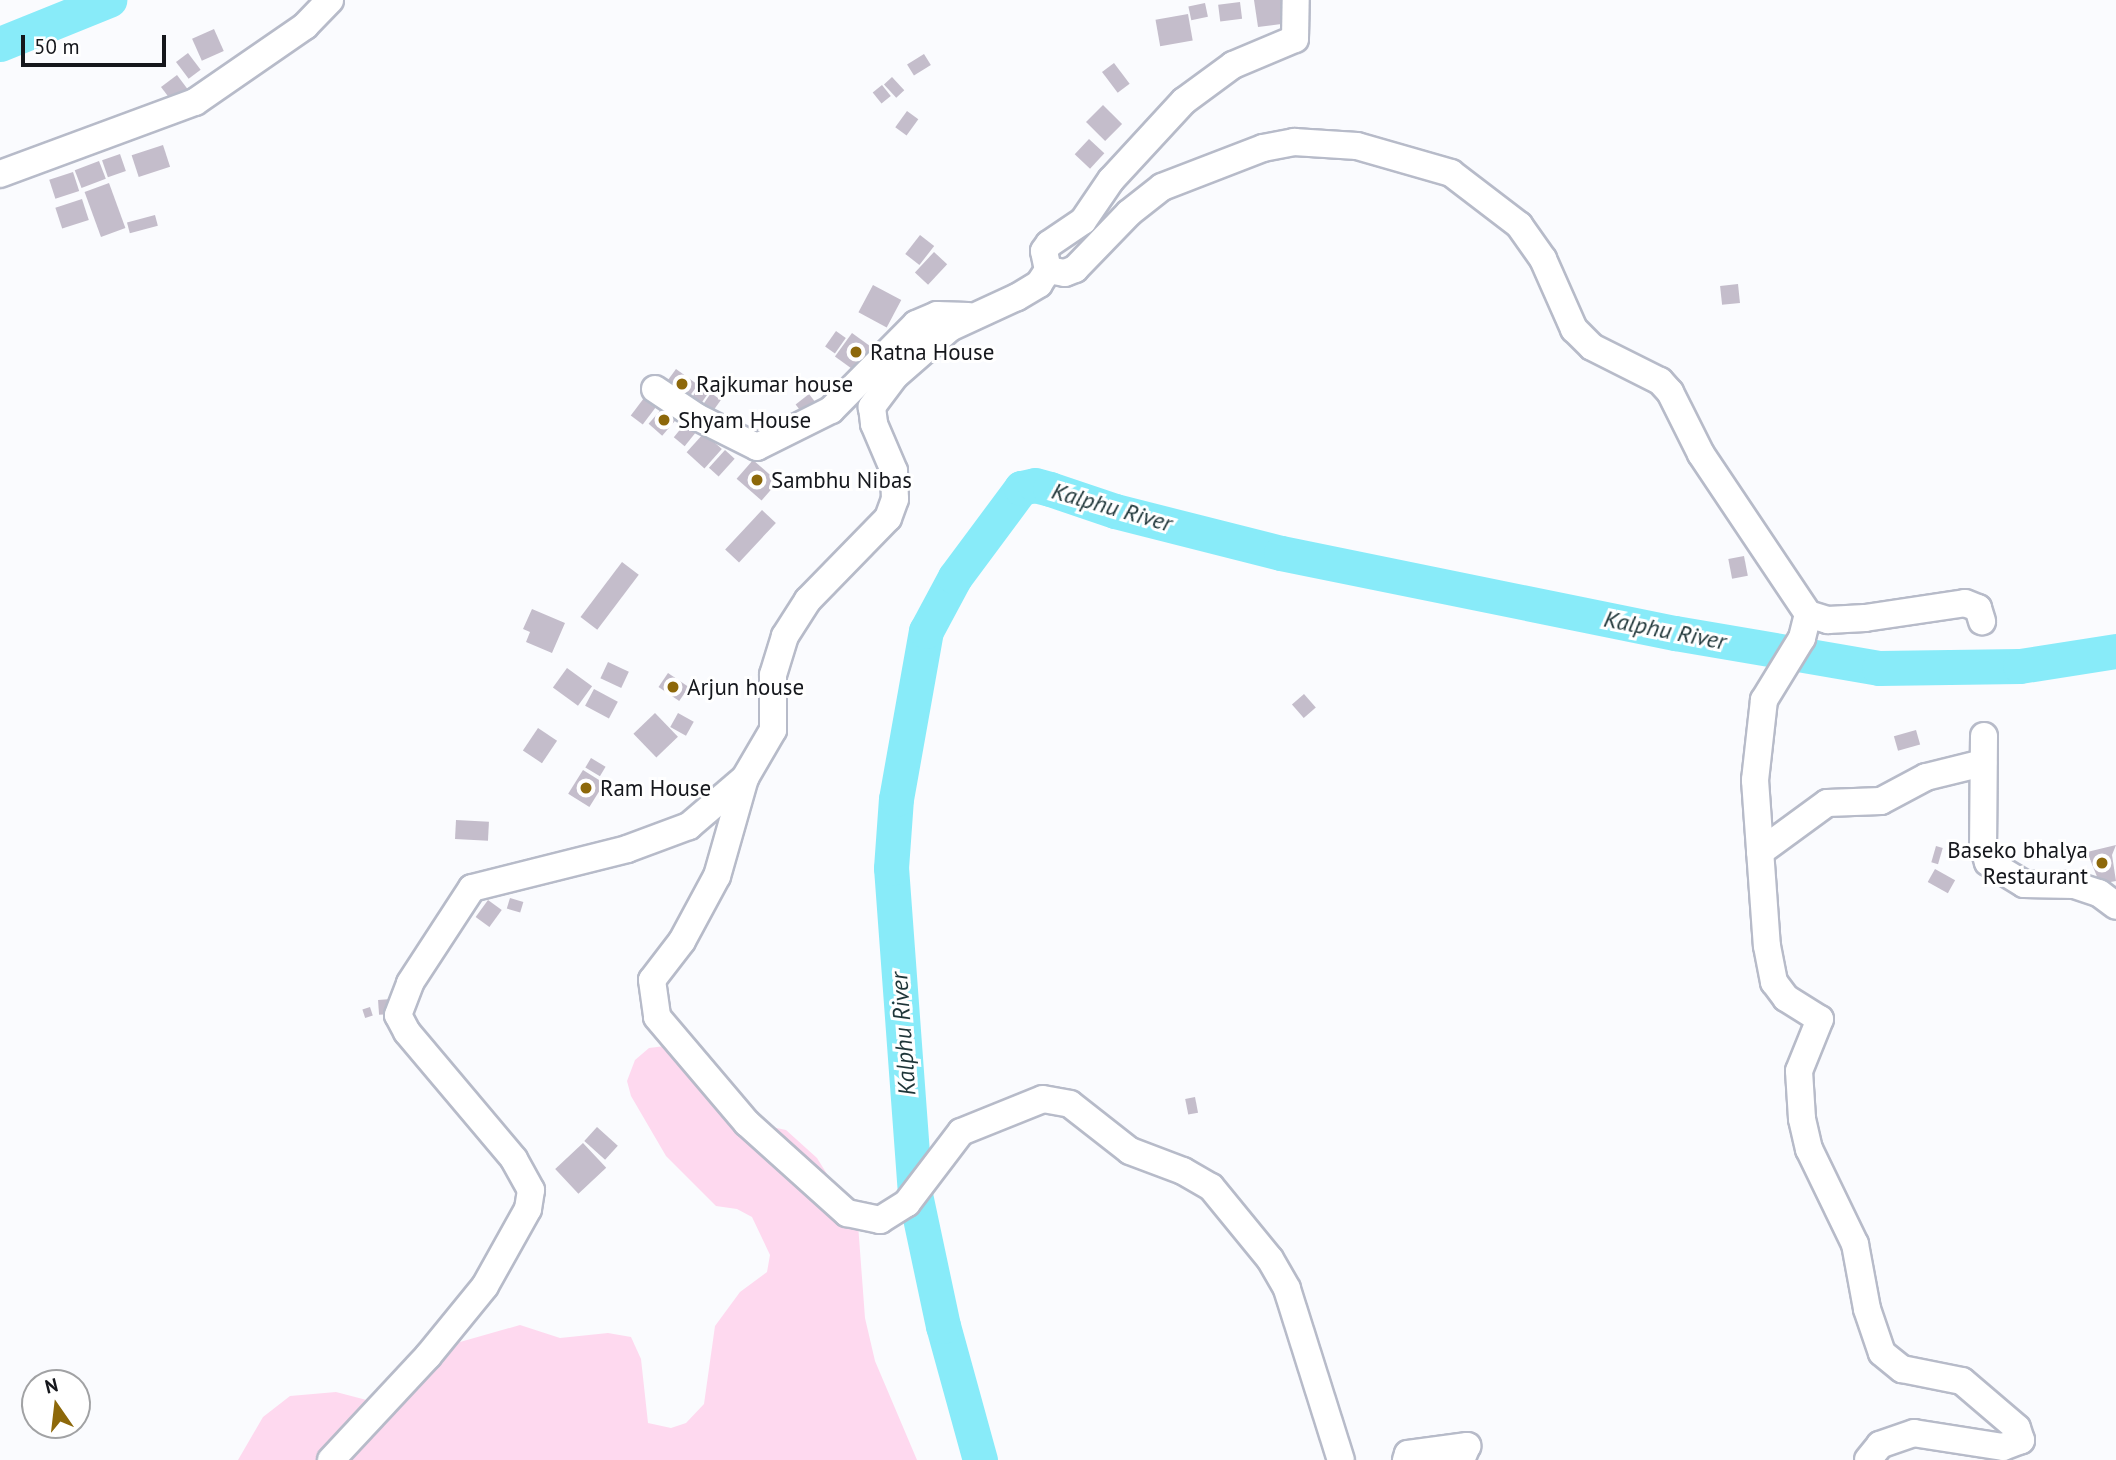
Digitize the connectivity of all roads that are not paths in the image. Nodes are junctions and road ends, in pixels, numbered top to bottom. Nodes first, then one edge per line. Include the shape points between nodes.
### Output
1 (330, 0) edge
2 (1296, 0) edge
3 (1, 176) edge
4 (1048, 270) junction
5 (968, 316) junction
6 (655, 390) dead end
7 (1808, 614) junction
8 (1982, 621) dead end
9 (1984, 736) dead end
10 (1983, 763) junction
11 (746, 778) junction
12 (1760, 852) junction
13 (2116, 906) edge
14 (331, 1460) edge
15 (1340, 1460) edge
16 (1406, 1460) edge
17 (1461, 1460) edge
18 (1868, 1460) edge

1 - 3 street via 305,26 195,102
2 - 4 street via 1295,39 1233,65 1184,101 1111,180 1083,220 1049,244 1044,251
4 - 5 street via 1038,284 1017,297
4 - 7 street via 1065,273 1075,269 1129,213 1162,187 1263,148 1294,142 1357,146 1451,173 1519,225 1543,259 1574,329 1592,347 1650,376 1670,392 1700,454
5 - 6 street via 937,315 915,324 831,410 757,447
5 - 11 street via 895,376 872,407 874,424 894,471 895,499 888,518 808,600 785,636 774,675 773,730
7 - 8 street via 1816,619 1866,618 1965,603 1978,608
7 - 12 street via 1802,638 1764,700 1755,780
9 - 10 street
10 - 12 street via 1926,777 1881,801 1827,803
10 - 13 street via 1983,845 1988,862 2024,884 2074,885 2099,893
11 - 14 street via 689,826 627,849 472,888 410,983 398,1015 407,1032 514,1159 531,1190 527,1209 485,1286 428,1356
11 - 15 street via 717,876 682,941 659,965 652,980 657,1017 695,1067 747,1123 847,1213 880,1220 907,1203 961,1132 1043,1099 1070,1104 1130,1151 1211,1187 1270,1259 1287,1289
12 - 18 street via 1774,982 1786,998 1820,1019 1799,1071 1801,1119 1809,1149 1855,1244 1877,1346 1895,1366 1962,1381 2017,1428 2021,1440 2003,1447 1914,1433 1880,1445
16 - 17 street via 1408,1454 1467,1446

